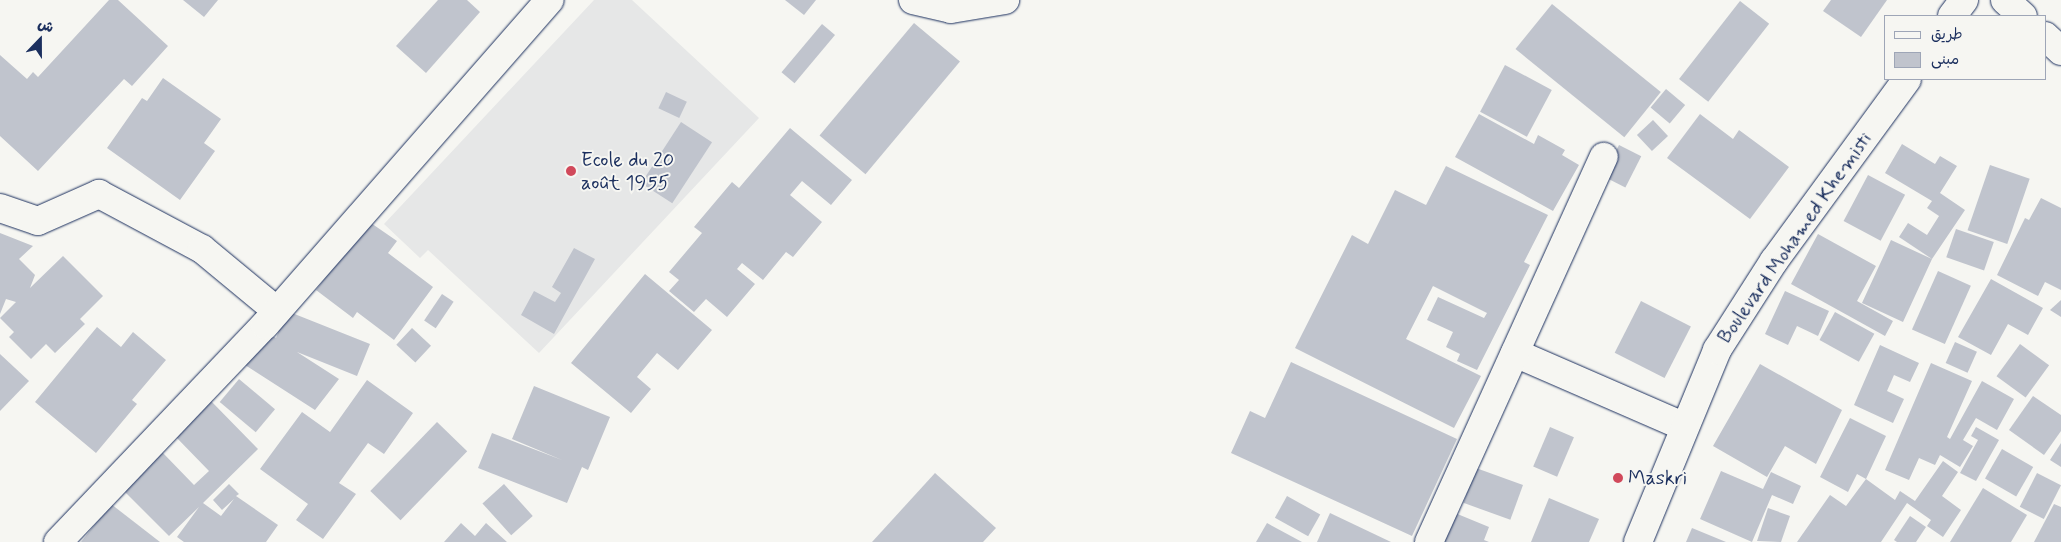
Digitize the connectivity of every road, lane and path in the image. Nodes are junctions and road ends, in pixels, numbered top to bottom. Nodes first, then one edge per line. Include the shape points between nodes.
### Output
1 (550, 0) edge
2 (913, 0) edge
3 (1005, 0) edge
4 (1964, 0) edge
5 (2005, 0) edge
6 (1953, 15) edge
7 (2022, 15) edge
8 (2046, 37) edge
9 (2061, 51) edge
10 (1906, 80) edge
11 (1604, 157) dead end
12 (0, 208) edge
13 (278, 311) junction
14 (1515, 353) junction
15 (1685, 427) junction
16 (58, 542) edge
17 (1429, 542) edge
18 (1638, 542) edge

1 - 13 street
2 - 3 street via 951,9
4 - 6 street
5 - 7 street
8 - 9 street
10 - 15 street, Boulevard Mohamed Khemisti via 1774,261 1717,350
11 - 14 street
12 - 13 street via 38,221 99,194 202,249
13 - 16 street
14 - 15 street
14 - 17 street
15 - 18 street, Boulevard Mohamed Khemisti

